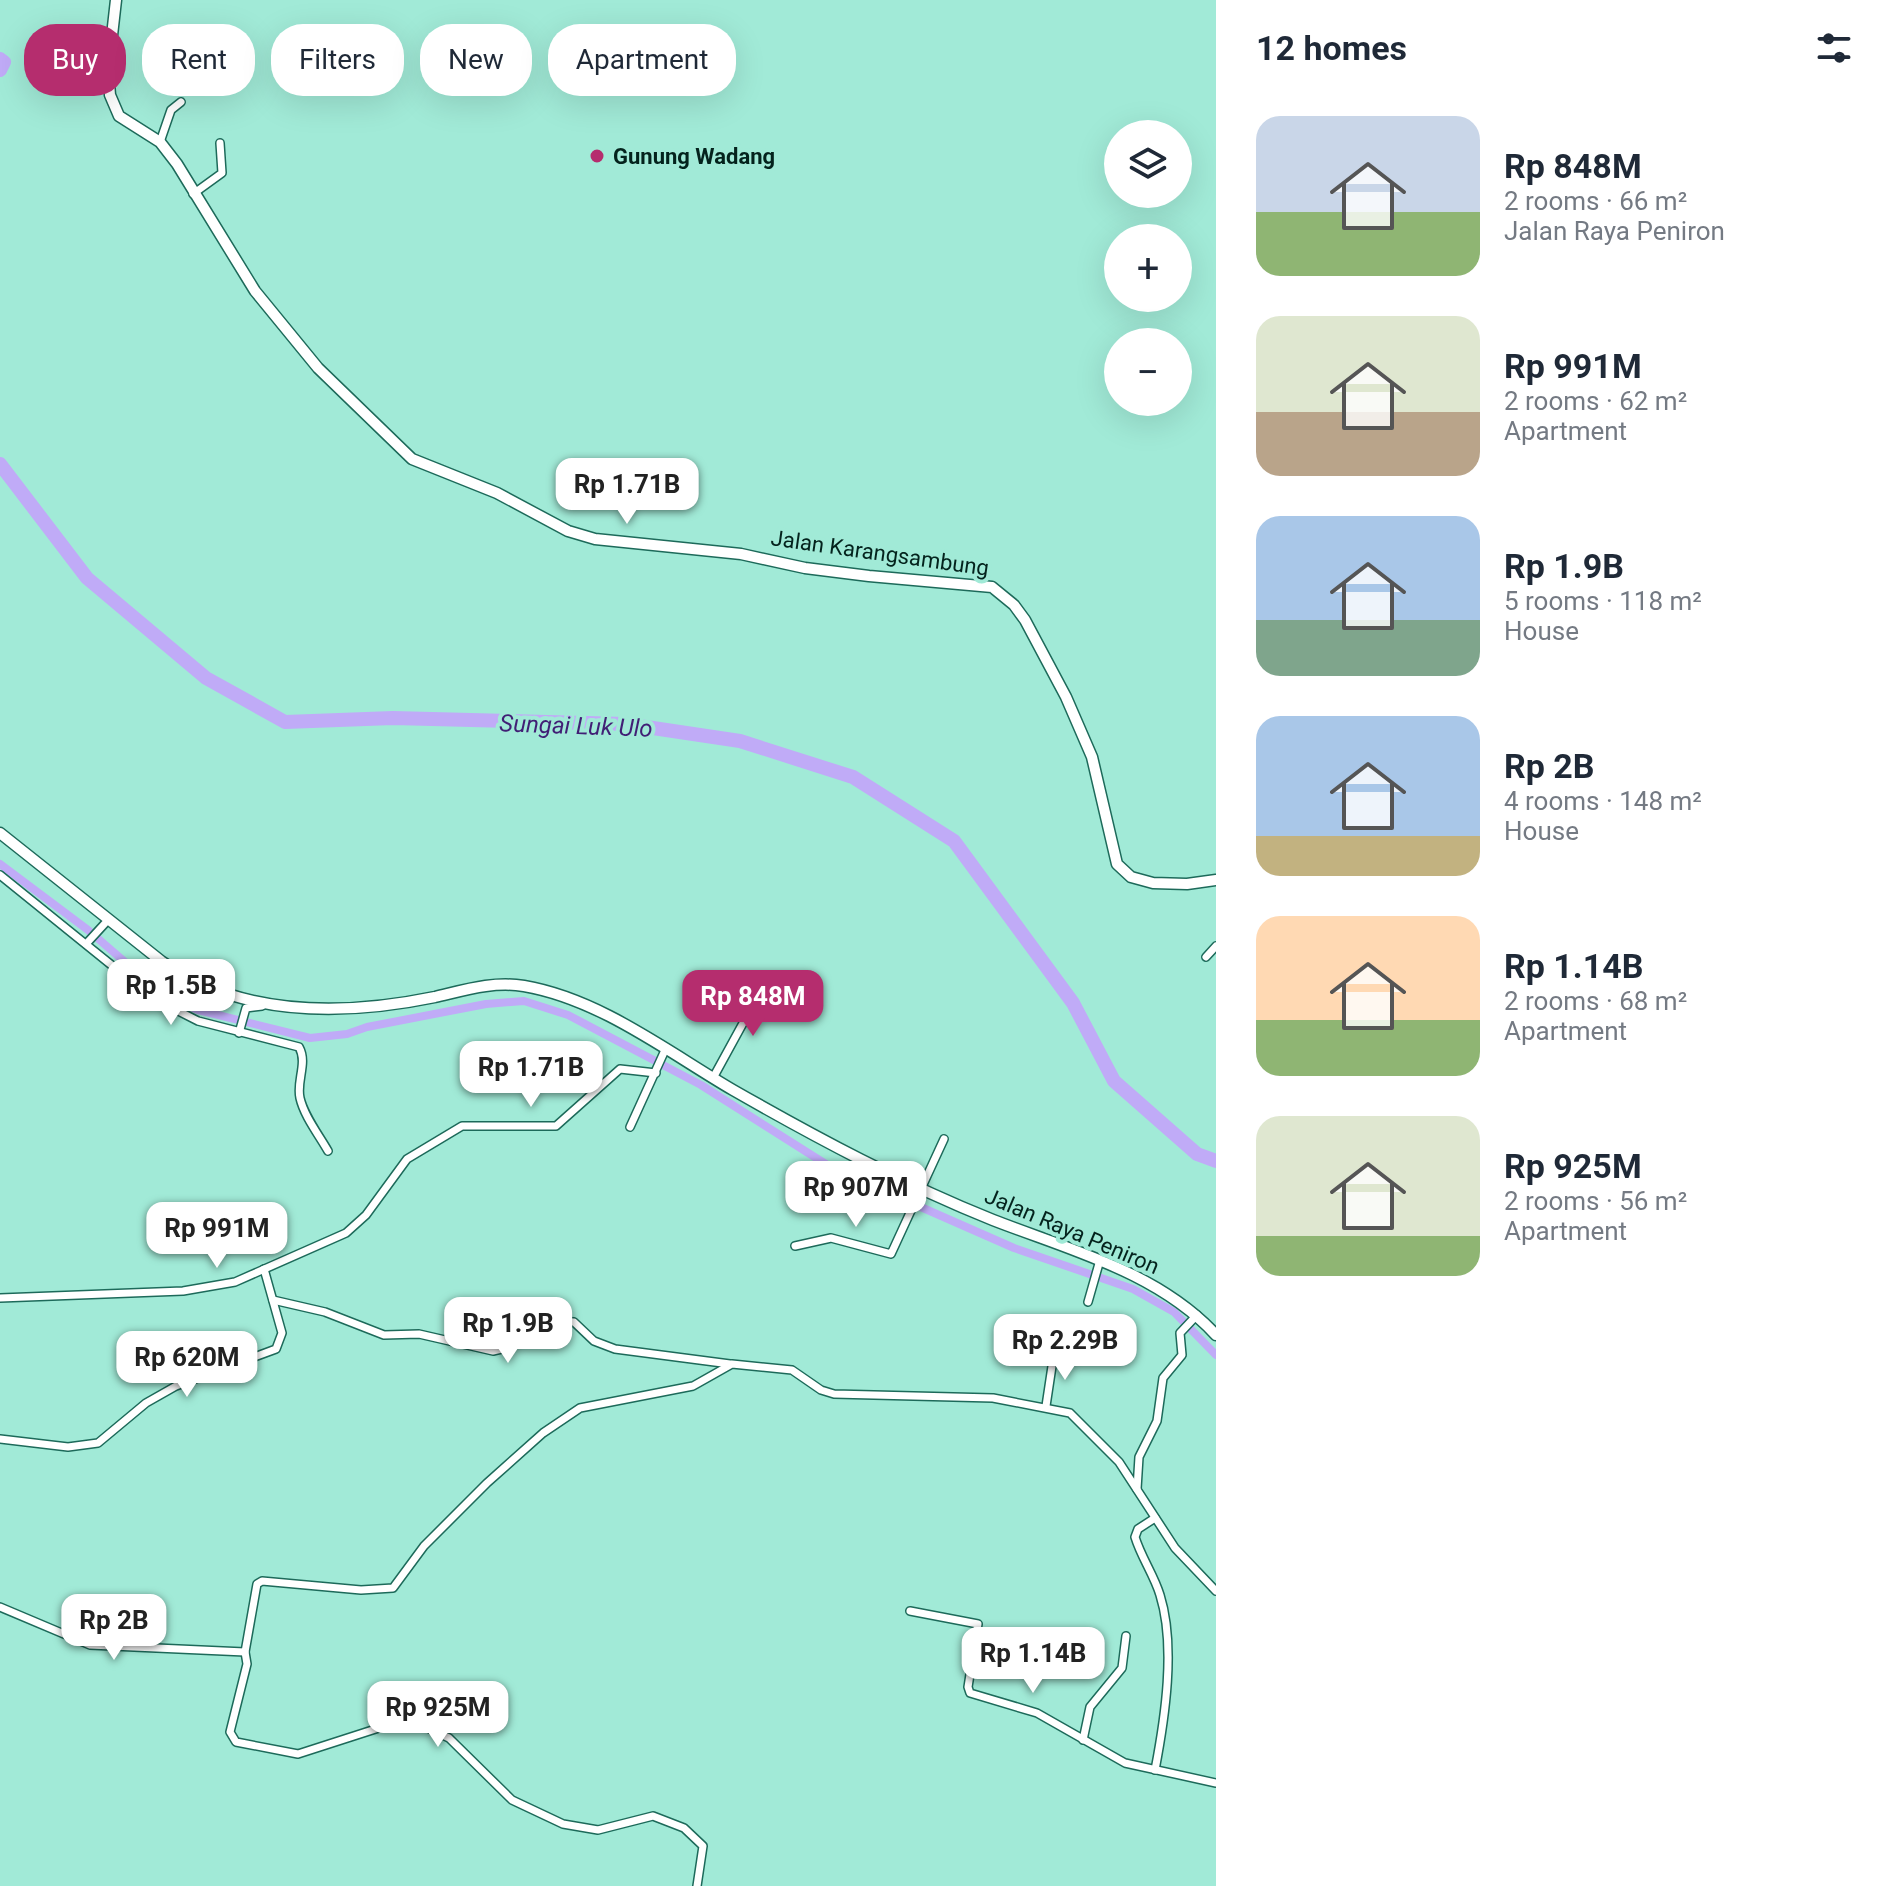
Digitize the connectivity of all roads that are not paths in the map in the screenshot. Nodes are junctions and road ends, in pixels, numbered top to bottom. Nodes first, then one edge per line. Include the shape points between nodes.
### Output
1 (116, 0) edge
2 (181, 102) dead end
3 (161, 138) junction
4 (220, 143) dead end
5 (197, 191) junction
6 (0, 833) edge
7 (0, 875) edge
8 (1216, 880) edge
9 (105, 923) junction
10 (88, 942) junction
11 (1216, 946) edge
12 (1206, 957) dead end
13 (765, 983) dead end
14 (271, 1004) junction
15 (240, 1030) junction
16 (666, 1048) junction
17 (657, 1072) junction
18 (713, 1078) junction
19 (630, 1127) dead end
20 (944, 1139) dead end
21 (328, 1151) dead end
22 (918, 1193) junction
23 (795, 1246) dead end
24 (1098, 1265) junction
25 (264, 1269) junction
26 (0, 1298) edge
27 (273, 1300) junction
28 (1088, 1302) dead end
29 (1197, 1315) junction
30 (1216, 1335) edge
31 (1054, 1353) dead end
32 (732, 1364) junction
33 (1046, 1406) junction
34 (0, 1439) edge
35 (1137, 1489) junction
36 (1155, 1518) junction
37 (1216, 1591) edge
38 (0, 1607) edge
39 (910, 1611) dead end
40 (1126, 1636) dead end
41 (245, 1652) junction
42 (1083, 1740) junction
43 (1155, 1770) junction
44 (1216, 1783) edge
45 (697, 1886) edge

1 - 3 main road, Jalan Karangsambung via 108,71 113,106 123,120
2 - 3 street via 173,107
3 - 5 main road, Jalan Karangsambung
4 - 5 street via 222,173
5 - 8 main road, Jalan Karangsambung via 255,291 318,368 425,466 595,539 998,590 1025,620 1066,697 1092,757 1117,864 1131,877 1153,883
6 - 9 main road, Jalan Raya Peniron
7 - 10 street
9 - 10 street
9 - 14 main road, Jalan Raya Peniron via 186,977
10 - 15 street via 160,1003 198,1021
11 - 12 street
13 - 18 street
14 - 15 street via 248,1007
14 - 16 main road, Jalan Raya Peniron via 346,1010 503,984 573,1000
15 - 21 street via 293,1043 302,1051 300,1102
16 - 17 street
16 - 18 main road, Jalan Raya Peniron
17 - 19 street
17 - 25 street via 620,1069 556,1126 462,1126 407,1159 346,1233
18 - 22 main road, Jalan Raya Peniron
20 - 22 street
22 - 23 street via 889,1255 829,1238
22 - 24 main road, Jalan Raya Peniron
24 - 28 street
24 - 29 main road, Jalan Raya Peniron via 1155,1288
25 - 26 street via 235,1282 183,1291
25 - 27 street
27 - 32 street via 325,1312 377,1333 419,1334 493,1351 511,1347 522,1325 537,1320 574,1322 594,1341 615,1349
27 - 34 street via 282,1333 278,1348 176,1386 146,1403 105,1440 75,1447
29 - 30 main road, Jalan Raya Peniron
29 - 35 street via 1180,1332 1183,1351 1164,1376 1157,1421 1139,1457
31 - 33 street
32 - 33 street via 789,1369 834,1394 946,1395
32 - 41 street via 693,1386 574,1411 487,1483 424,1546 393,1588 260,1581
33 - 35 street via 1070,1413 1088,1428
35 - 36 street
36 - 37 street
36 - 43 street via 1135,1537 1161,1599 1168,1672
38 - 41 street via 90,1645
39 - 42 street via 975,1621 979,1627 970,1693 1037,1713
40 - 42 street via 1122,1668 1090,1707
41 - 45 street via 247,1664 230,1732 238,1743 298,1754 388,1725 428,1728 449,1738 512,1800 563,1824 598,1830 652,1816 684,1828 703,1846
42 - 43 street via 1125,1763
43 - 44 street

